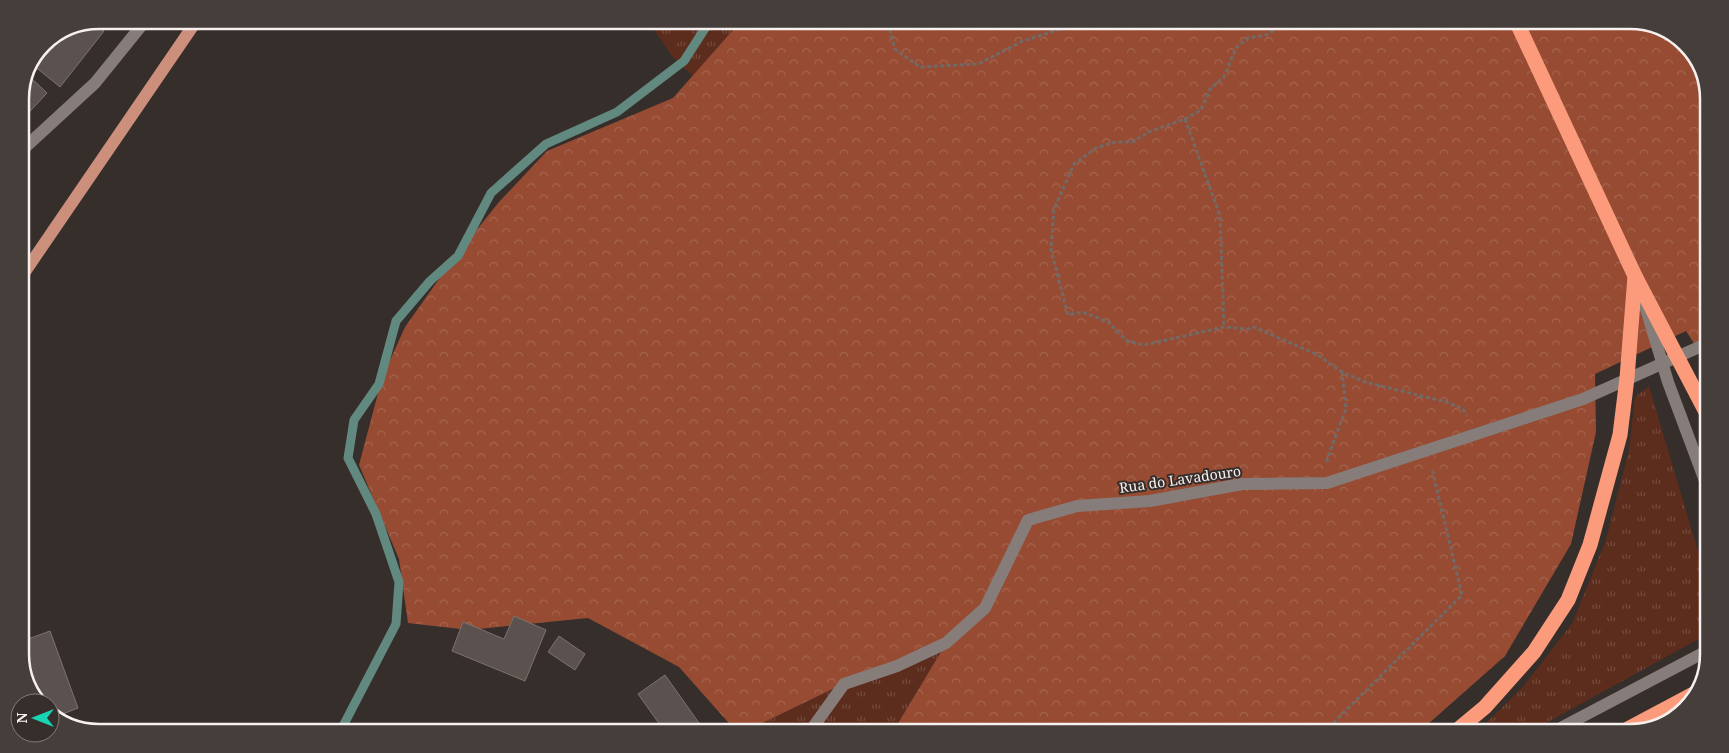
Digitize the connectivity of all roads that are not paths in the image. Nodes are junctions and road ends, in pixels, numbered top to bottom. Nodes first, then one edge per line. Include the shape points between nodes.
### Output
1 (139, 29) edge
2 (191, 29) edge
3 (1520, 29) edge
4 (29, 144) edge
5 (29, 266) edge
6 (1635, 276) junction
7 (1700, 347) edge
8 (1700, 401) edge
9 (1700, 468) edge
10 (1700, 655) edge
11 (1685, 698) edge
12 (1638, 723) edge
13 (815, 724) edge
14 (1465, 724) edge
15 (1568, 724) edge

1 - 4 street via 95,83
2 - 5 main road
3 - 6 highway
6 - 8 highway
6 - 9 street via 1668,382
6 - 14 highway via 1620,435 1590,545 1568,600 1534,652 1485,707
7 - 13 street, Rua do Lavadouro via 1583,399 1327,482 1242,484 1150,501 1077,506 1028,520 985,608 946,644 844,684
10 - 15 street
11 - 12 highway

